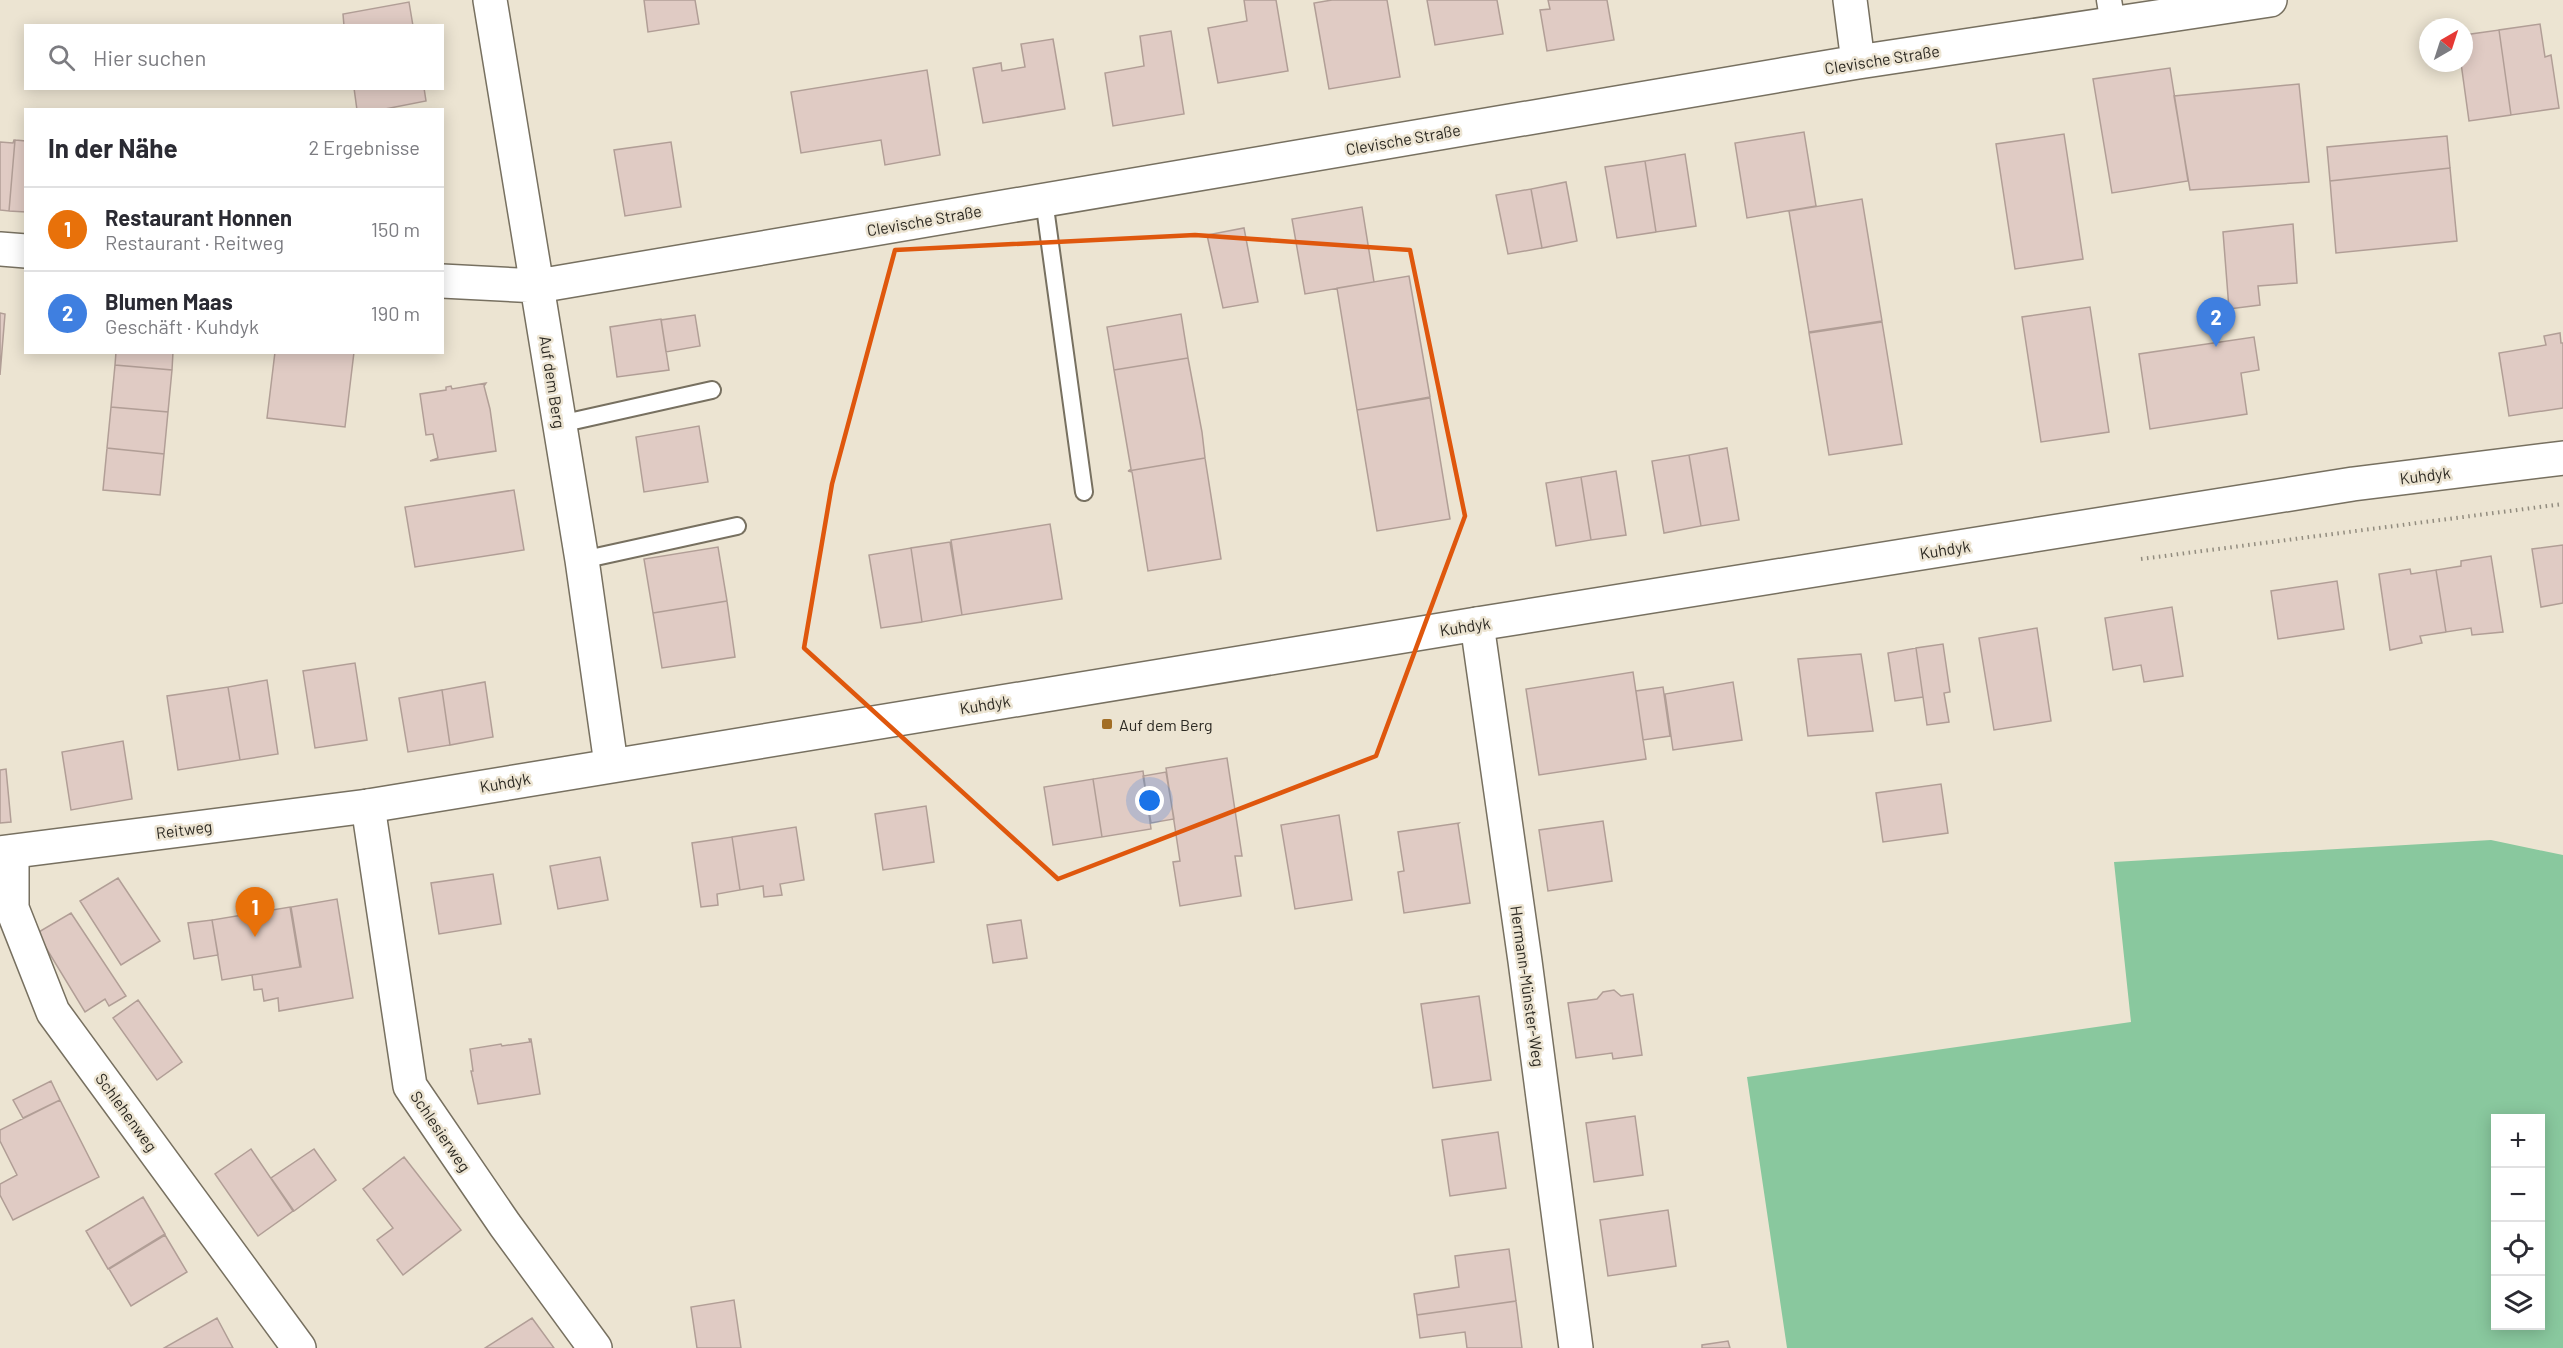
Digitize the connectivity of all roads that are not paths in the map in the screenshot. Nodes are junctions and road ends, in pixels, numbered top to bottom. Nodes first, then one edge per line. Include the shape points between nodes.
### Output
1 (490, 0) edge
2 (1850, 0) edge
3 (2270, 0) edge
4 (2111, 12) edge
5 (1858, 62) junction
6 (1044, 200) junction
7 (0, 249) edge
8 (24, 251) edge
9 (444, 281) edge
10 (538, 286) junction
11 (712, 390) dead end
12 (560, 424) junction
13 (2563, 458) edge
14 (1084, 492) dead end
15 (737, 526) dead end
16 (582, 560) junction
17 (1477, 624) junction
18 (611, 764) junction
19 (368, 806) junction
20 (6, 852) edge
21 (299, 1348) edge
22 (595, 1348) edge
23 (1575, 1348) edge

1 - 10 street, Auf dem Berg
2 - 5 street
3 - 4 street, Clevische Straße
4 - 5 street, Clevische Straße
5 - 6 street, Clevische Straße
6 - 10 street, Clevische Straße
6 - 14 lane
7 - 8 street
9 - 10 street, Clevische Straße
10 - 12 street, Auf dem Berg
11 - 12 lane
12 - 16 street, Auf dem Berg
13 - 17 street, Kuhdyk via 2353,484
15 - 16 lane
16 - 18 street, Auf dem Berg
17 - 18 street, Kuhdyk
17 - 23 street, Hermann-Münster-Weg
18 - 19 street, Kuhdyk
19 - 20 street, Reitweg
19 - 22 street, Schlesierweg via 411,1086
20 - 21 street, Schlehenweg via 12,908 53,1012

